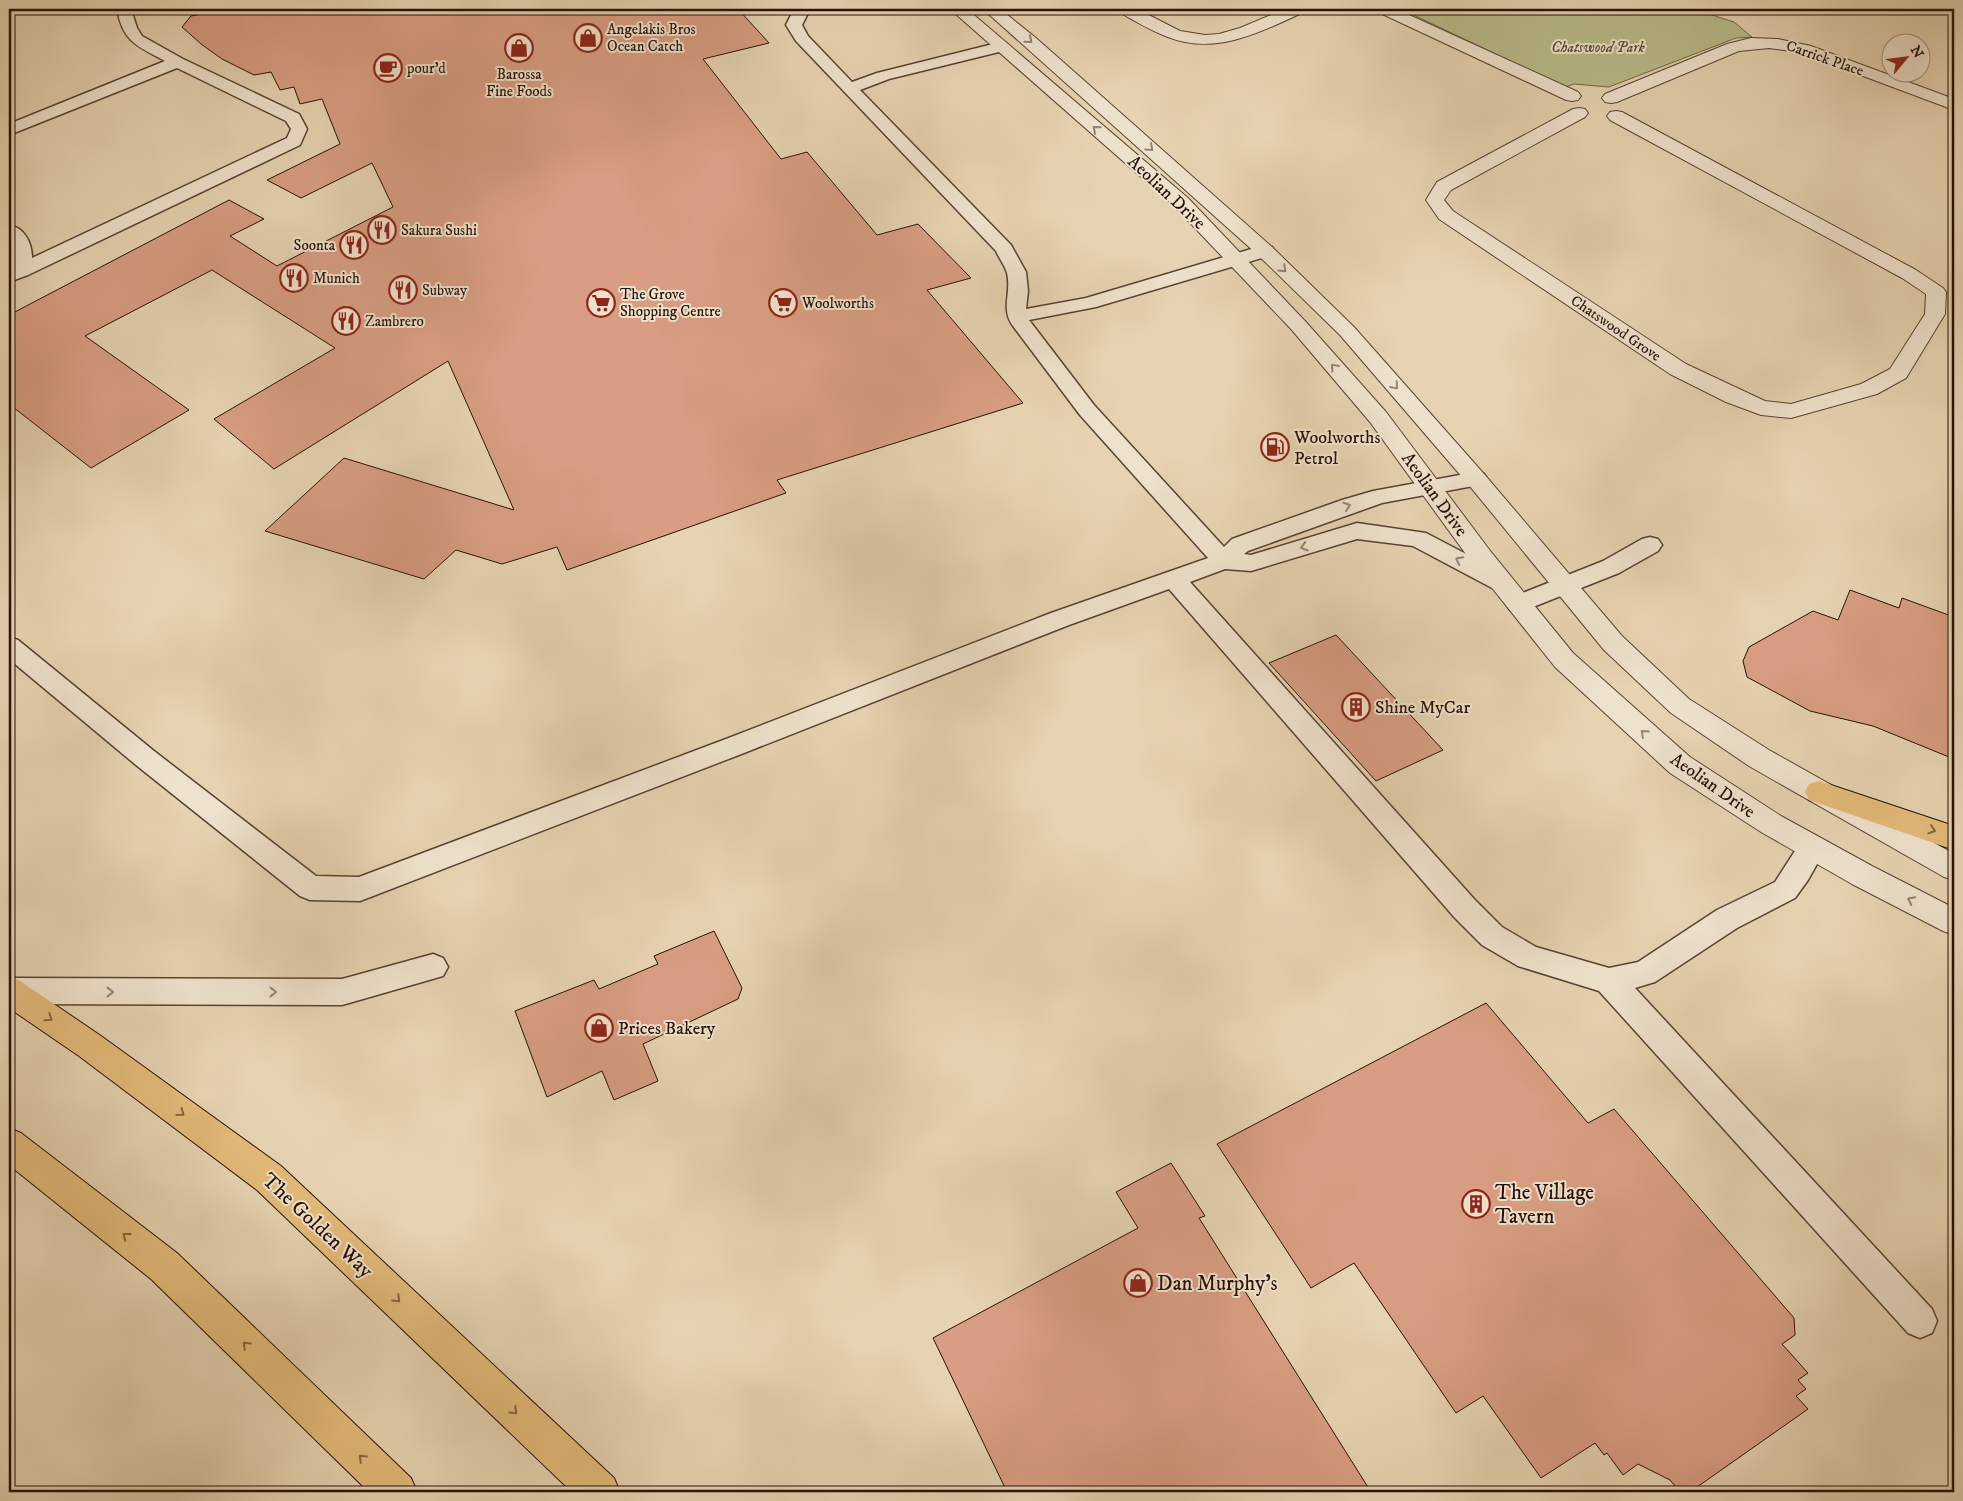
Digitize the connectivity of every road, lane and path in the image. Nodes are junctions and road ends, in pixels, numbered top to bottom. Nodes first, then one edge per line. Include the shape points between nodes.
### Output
1 (124, 9) edge
2 (800, 9) edge
3 (958, 9) edge
4 (991, 9) edge
5 (1126, 9) edge
6 (1298, 9) edge
7 (1384, 9) edge
8 (1001, 47) junction
9 (177, 62) junction
10 (849, 89) junction
11 (1582, 99) junction
12 (1954, 105) edge
13 (1613, 107) junction
14 (9, 130) edge
15 (9, 230) edge
16 (1265, 251) junction
17 (1235, 259) junction
18 (15, 274) edge
19 (1945, 302) edge
20 (1018, 316) junction
21 (1476, 479) junction
22 (1430, 487) junction
23 (1650, 545) dead end
24 (1224, 561) junction
25 (1174, 579) junction
26 (1502, 583) junction
27 (1564, 586) junction
28 (1518, 604) junction
29 (9, 646) edge
30 (1820, 792) junction
31 (1954, 838) edge
32 (1812, 848) junction
33 (1954, 868) edge
34 (1954, 922) edge
35 (433, 967) dead end
36 (1609, 981) junction
37 (9, 991) edge
38 (9, 1144) edge
39 (1920, 1321) dead end
40 (397, 1492) edge
41 (600, 1492) edge

1 - 9 lane via 137,39
2 - 10 lane via 794,25
3 - 8 street, Aeolian Drive
4 -> 16 street, Aeolian Drive
5 - 6 street via 1170,32 1207,41 1224,39
7 - 11 street
8 - 10 lane via 883,76
17 -> 8 street, Aeolian Drive via 1181,202
9 - 14 lane
9 - 18 lane via 293,118 299,129 294,141
10 - 20 lane via 1004,249 1016,272 1018,291 1015,306
11 - 13 street
11 - 13 street via 1598,118
11 - 19 street, Chatswood Grove via 1444,186 1435,200 1446,215 1678,369 1761,408 1790,411 1869,388 1898,373
12 - 13 street, Carrick Place via 1789,44 1750,42 1733,47
13 - 19 street, Chatswood Grove via 1910,274
15 - 18 lane via 21,241 24,251
16 - 17 lane
16 -> 21 street, Aeolian Drive via 1347,331
17 - 20 lane via 1089,303
22 -> 17 street, Aeolian Drive via 1372,410
20 - 24 lane via 1087,410
21 - 22 lane
21 - 27 street, Aeolian Drive
24 -> 22 lane via 1240,545 1350,505
22 - 26 street, Aeolian Drive
23 - 27 lane via 1611,567
24 - 25 lane
26 -> 24 lane via 1418,539 1357,532 1251,562
25 - 29 lane via 1060,619 360,889 310,888
25 - 36 lane via 1492,936 1528,956
26 - 28 street, Aeolian Drive
27 - 28 lane
27 - 30 street, Aeolian Drive via 1612,643 1680,706 1759,758
32 -> 28 street, Aeolian Drive via 1680,765 1564,660
30 -> 31 main road
30 - 33 street, Aeolian Drive
34 -> 32 street, Aeolian Drive
32 - 36 lane via 1785,890 1726,919 1644,973
37 -> 35 lane via 342,992
36 - 39 lane
37 -> 41 main road, The Golden Way via 90,1046 269,1178
40 -> 38 main road via 164,1266

